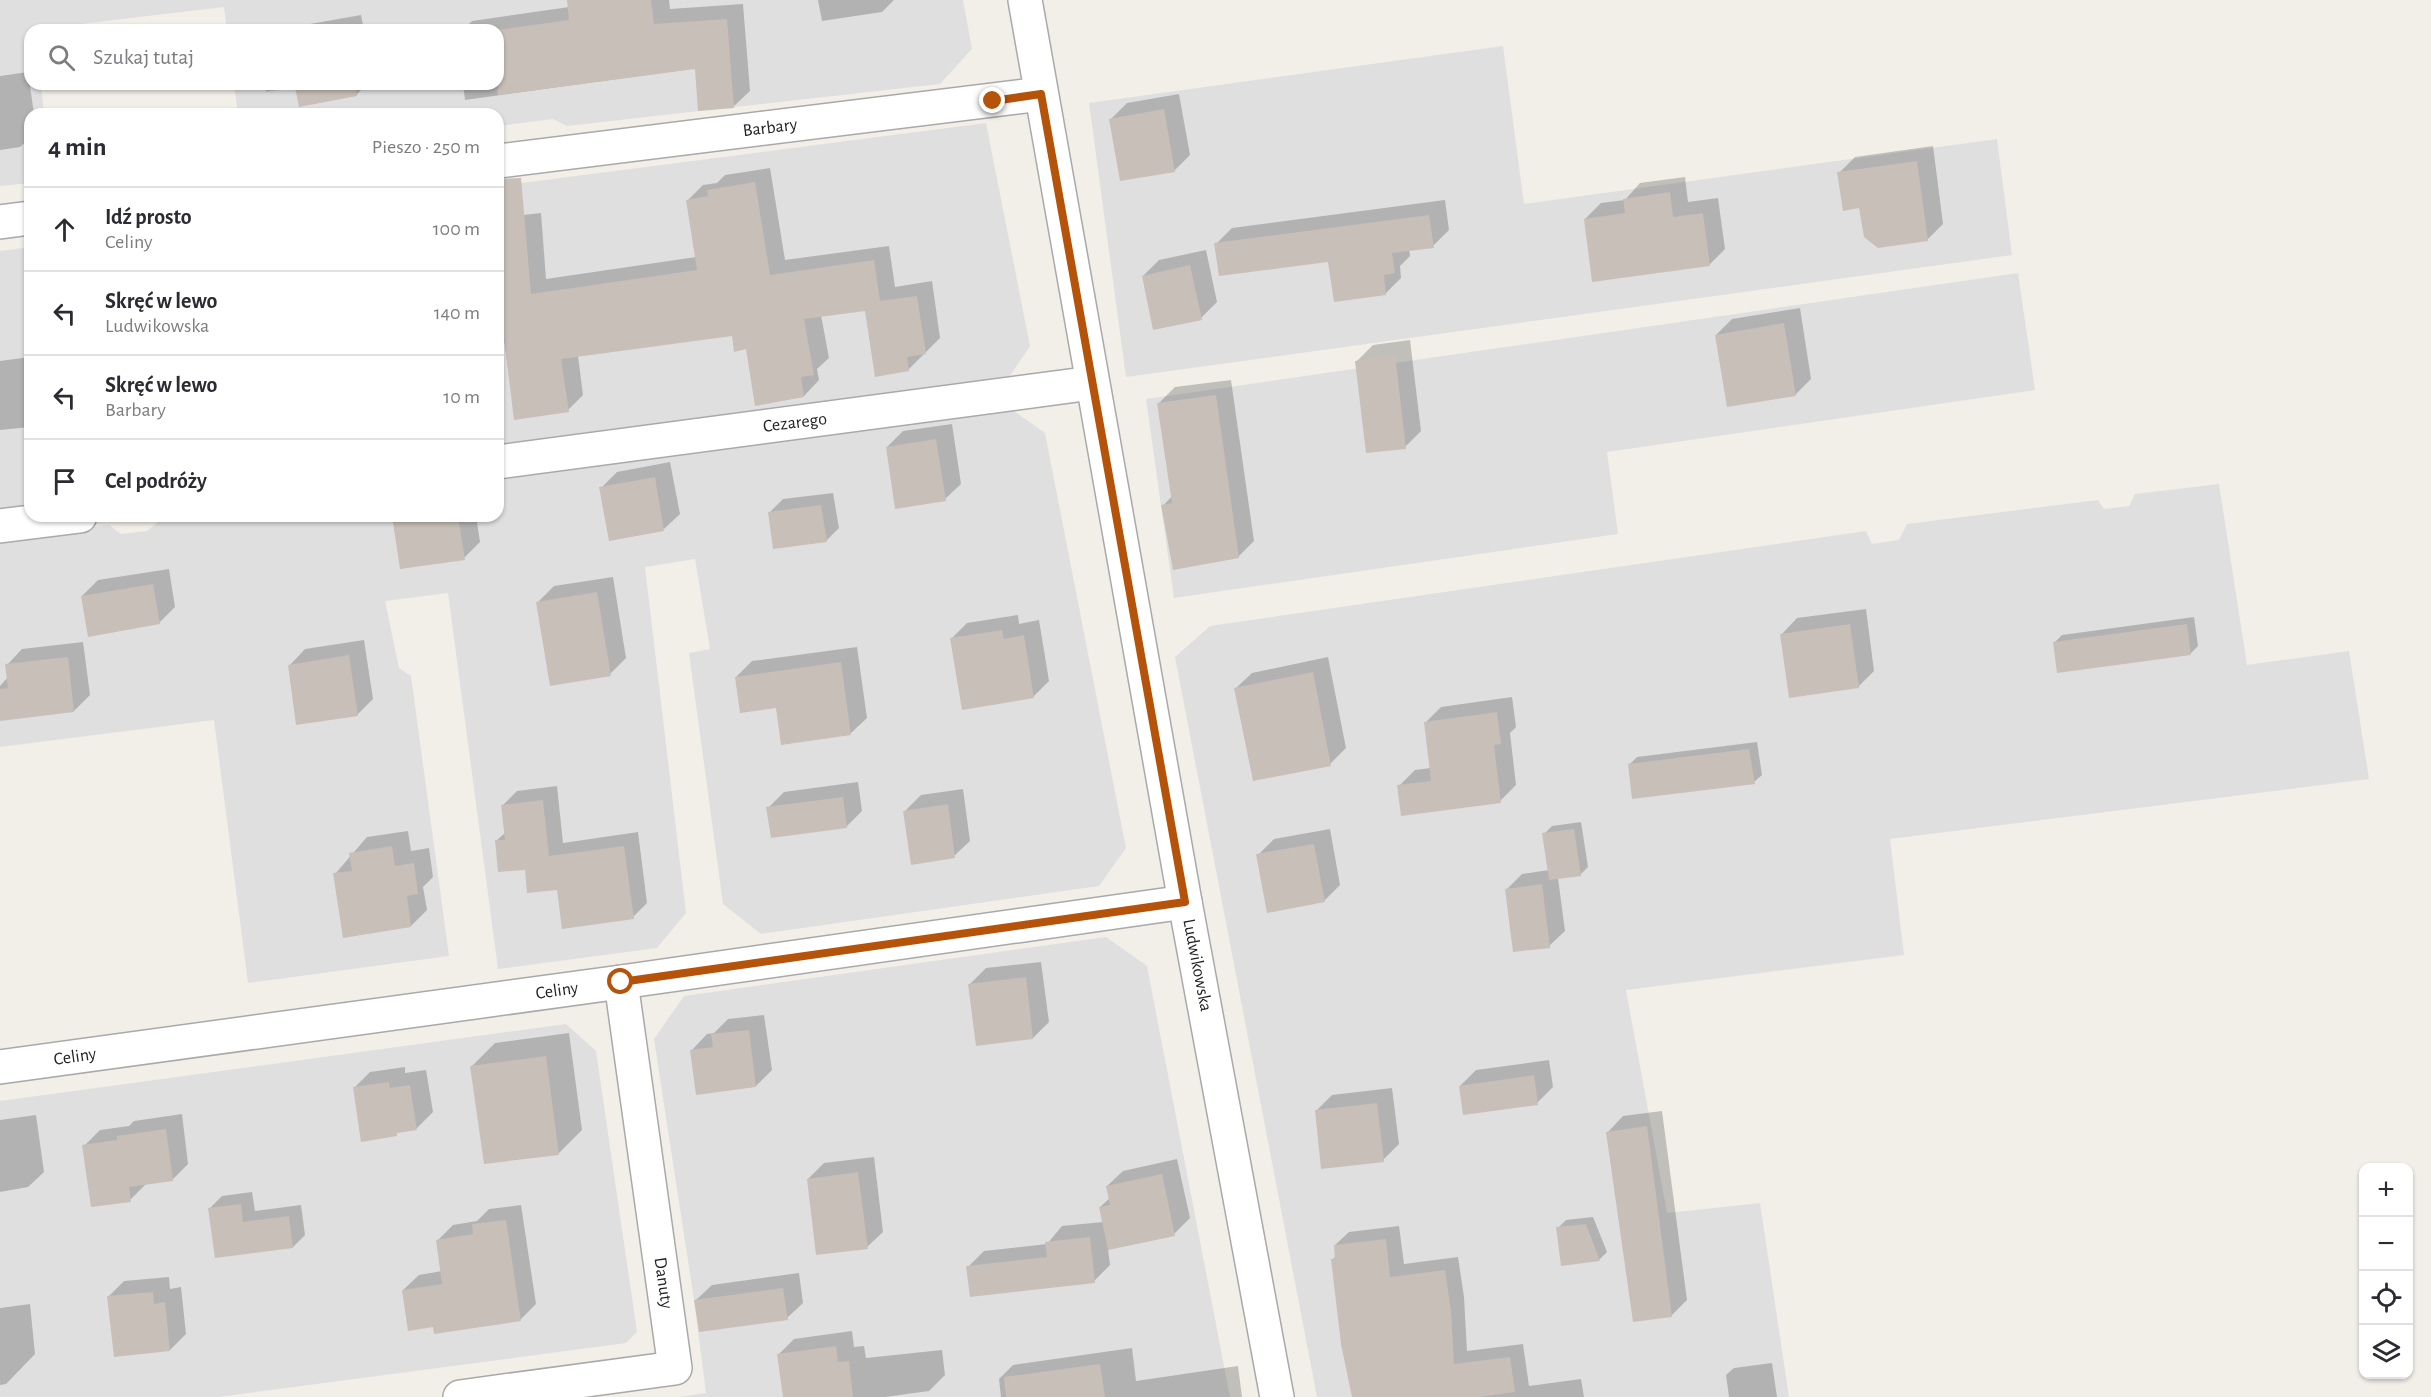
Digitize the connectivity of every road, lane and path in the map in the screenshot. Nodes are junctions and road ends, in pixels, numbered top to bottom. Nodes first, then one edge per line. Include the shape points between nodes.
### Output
1 (1025, 0) edge
2 (1041, 94) junction
3 (504, 160) edge
4 (24, 219) edge
5 (0, 222) edge
6 (1092, 383) junction
7 (504, 461) edge
8 (32, 522) edge
9 (0, 526) edge
10 (1185, 902) junction
11 (621, 982) junction
12 (0, 1067) edge
13 (460, 1397) edge
14 (1278, 1397) edge

1 - 2 street, Ludwikowska
2 - 3 street, Barbary
2 - 6 street, Ludwikowska
4 - 5 street
6 - 7 street, Cezarego
6 - 10 street, Ludwikowska
8 - 9 street
10 - 11 street, Celiny
10 - 14 street, Ludwikowska
11 - 12 street, Celiny
11 - 13 street, Danuty via 675,1368

